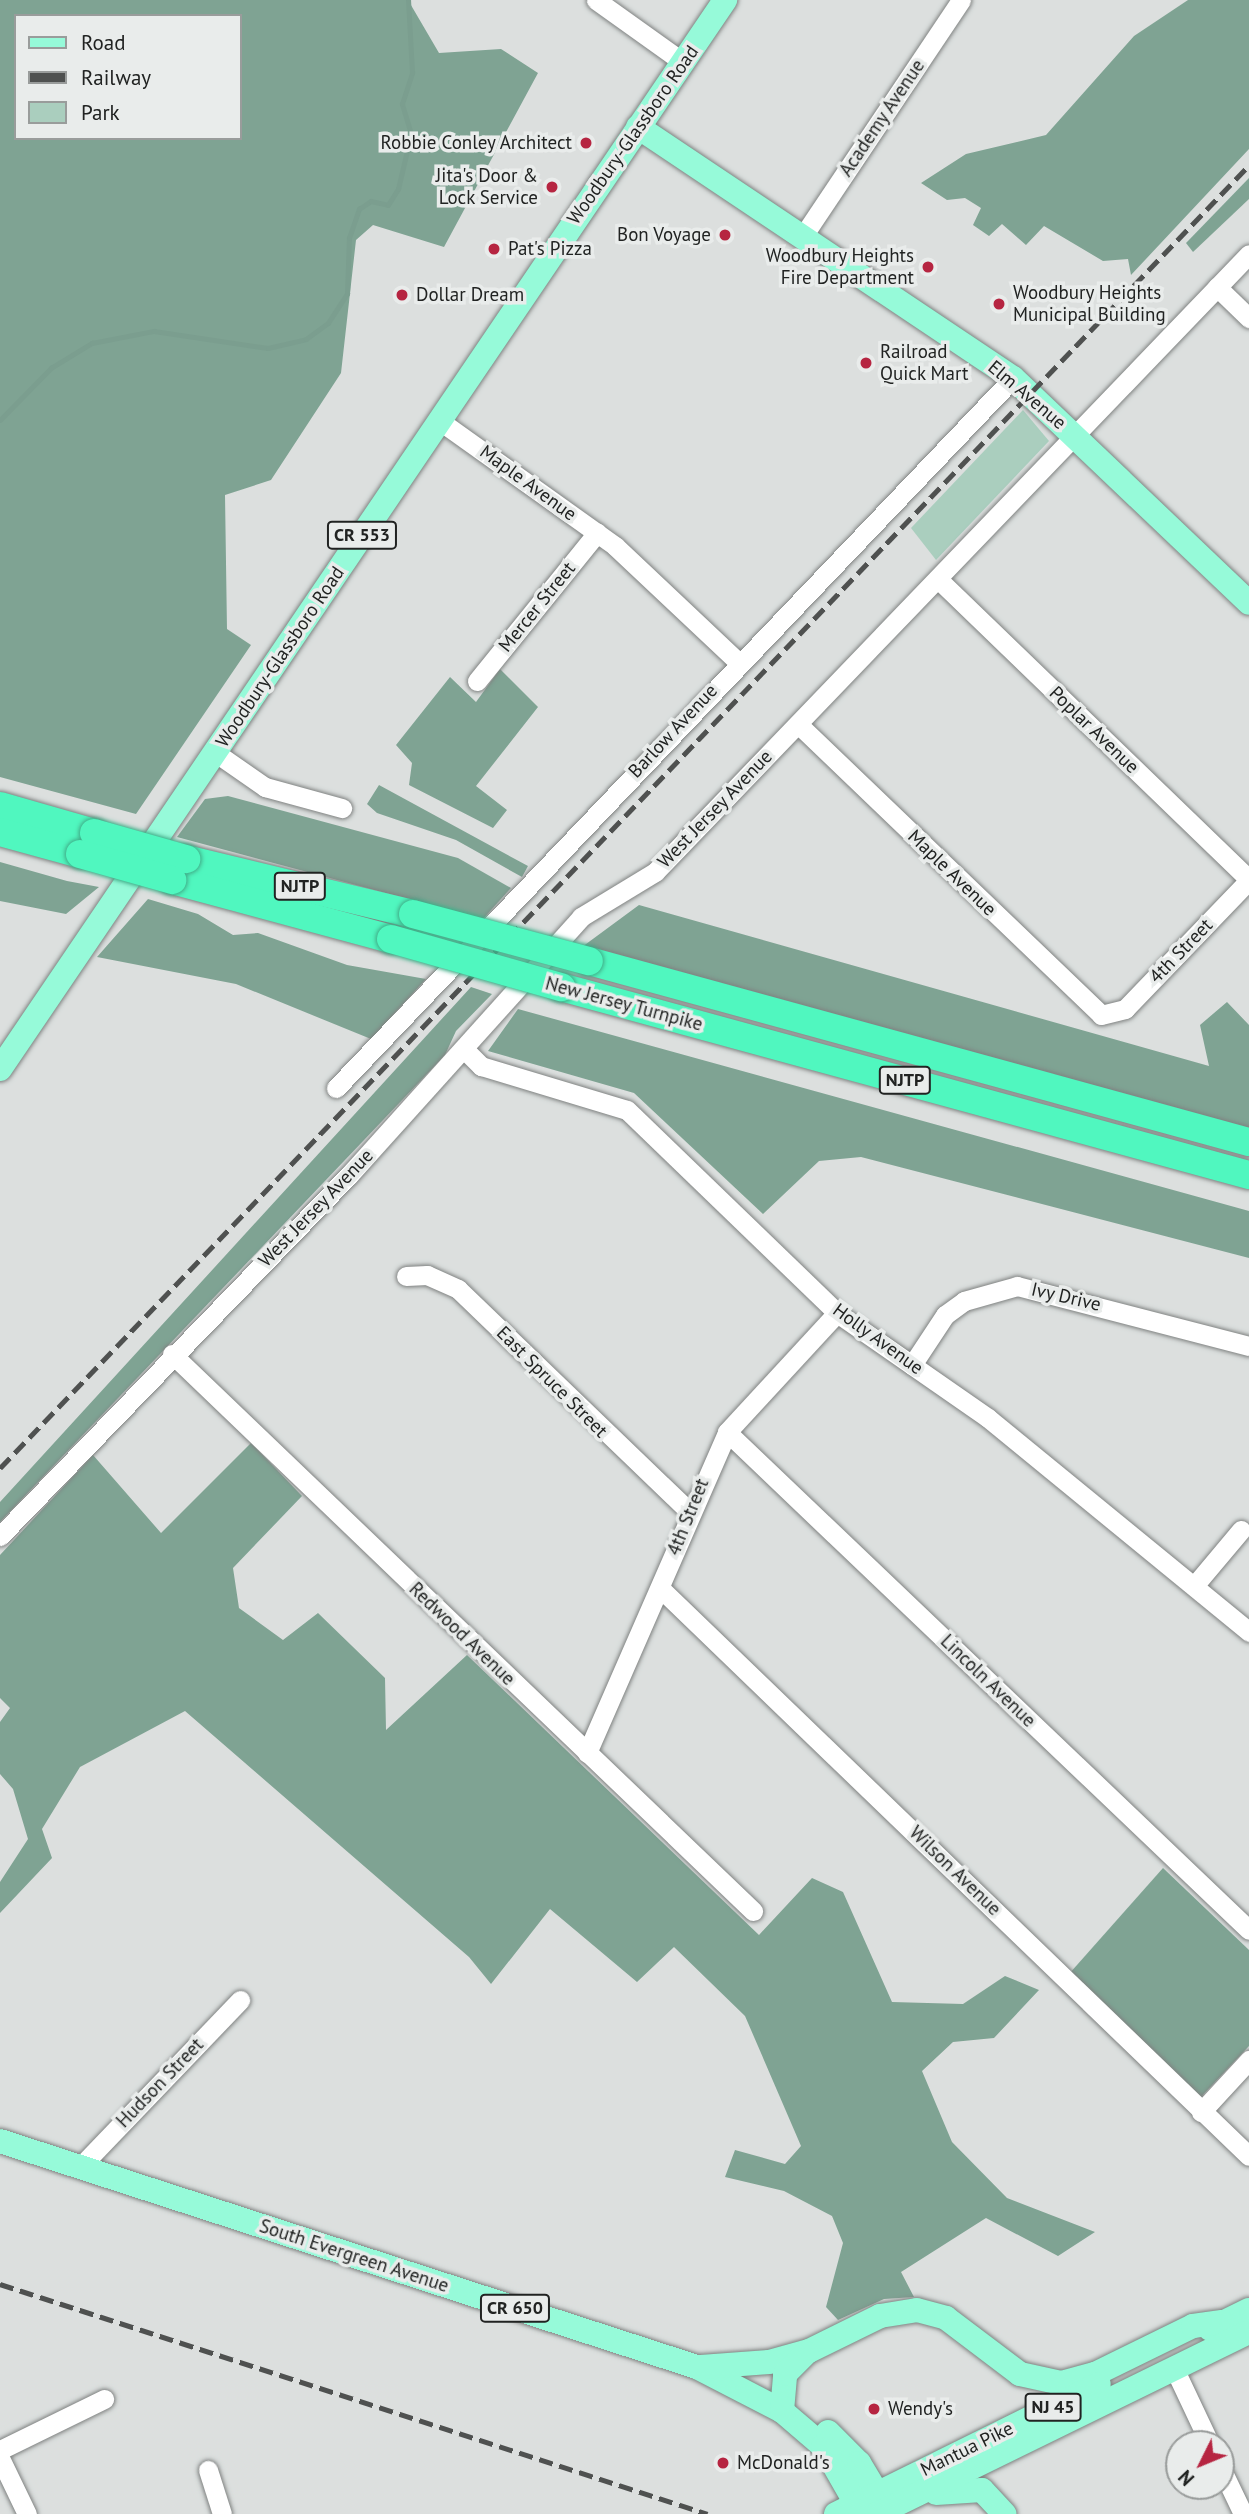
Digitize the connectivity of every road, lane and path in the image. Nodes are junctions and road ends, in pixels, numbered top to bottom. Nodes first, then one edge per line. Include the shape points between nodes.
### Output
1 (596, 0) edge
2 (724, 0) edge
3 (961, 0) edge
4 (683, 62) junction
5 (638, 127) junction
6 (803, 236) junction
7 (1249, 254) edge
8 (1217, 287) junction
9 (1249, 318) edge
10 (1013, 378) junction
11 (440, 421) junction
12 (1076, 435) junction
13 (597, 533) junction
14 (939, 580) junction
15 (1249, 603) edge
16 (738, 662) junction
17 (477, 681) dead end
18 (798, 724) junction
19 (216, 753) junction
20 (0, 806) edge
21 (342, 808) dead end
22 (0, 832) edge
23 (87, 844) junction
24 (179, 870) junction
25 (1249, 879) edge
26 (1109, 1017) joint
27 (465, 1051) junction
28 (0, 1069) edge
29 (336, 1088) dead end
30 (1249, 1142) edge
31 (1249, 1175) edge
32 (406, 1276) dead end
33 (837, 1312) junction
34 (1249, 1346) edge
35 (172, 1354) junction
36 (912, 1365) junction
37 (727, 1432) junction
38 (688, 1510) junction
39 (1241, 1530) dead end
40 (0, 1536) edge
41 (1194, 1586) junction
42 (660, 1588) junction
43 (1249, 1632) edge
44 (587, 1753) junction
45 (753, 1911) dead end
46 (1249, 1930) edge
47 (240, 2000) dead end
48 (1249, 2060) edge
49 (1201, 2112) junction
50 (0, 2141) edge
51 (1249, 2156) edge
52 (81, 2166) junction
53 (1249, 2310) edge
54 (1222, 2322) junction
55 (1249, 2332) edge
56 (809, 2351) junction
57 (697, 2367) junction
58 (1174, 2368) junction
59 (104, 2399) dead end
60 (782, 2411) junction
61 (1203, 2430) edge
62 (0, 2449) edge
63 (0, 2458) edge
64 (208, 2470) dead end
65 (1235, 2497) edge
66 (874, 2508) edge
67 (27, 2514) edge
68 (222, 2514) edge
69 (1004, 2514) edge
70 (1243, 2514) edge

1 - 4 street
2 - 4 main road, Woodbury-Glassboro Road / CR 553
3 - 6 street, Academy Avenue
4 - 5 main road, Woodbury-Glassboro Road / CR 553
5 - 6 main road, Elm Avenue
5 - 11 main road, Woodbury-Glassboro Road / CR 553
6 - 10 main road, Elm Avenue
7 - 8 street, West Jersey Avenue
8 - 9 street
8 - 12 street, West Jersey Avenue
10 - 12 main road, Elm Avenue
10 - 16 street, Barlow Avenue
11 - 13 street, Maple Avenue
11 - 19 main road, Woodbury-Glassboro Road / CR 553
12 - 14 street, West Jersey Avenue
12 - 15 main road, Elm Avenue
13 - 16 street, Maple Avenue
13 - 17 street, Mercer Street
14 - 18 street, West Jersey Avenue
14 - 25 street, Poplar Avenue
16 - 29 street, Barlow Avenue
18 - 26 street, Maple Avenue via 1090,1009
18 - 27 street, West Jersey Avenue via 655,872 581,917
19 - 21 street via 265,787
19 - 28 main road, Woodbury-Glassboro Road / CR 553
20 - 23 highway, New Jersey Turnpike / NJTP
22 - 23 highway, New Jersey Turnpike / NJTP
23 - 24 highway, New Jersey Turnpike / NJTP, bridge
24 - 30 highway, New Jersey Turnpike / NJTP, bridge via 413,914
24 - 31 highway, New Jersey Turnpike / NJTP, bridge via 391,939
25 - 26 street, 4th Street via 1125,1009
27 - 33 street, Holly Avenue via 481,1066 627,1110
27 - 35 street, West Jersey Avenue
32 - 38 street, East Spruce Street via 427,1275 458,1289
33 - 36 street, Holly Avenue
33 - 37 street, 4th Street
34 - 36 street, Ivy Drive via 1017,1286 988,1291 944,1315
35 - 40 street, West Jersey Avenue
35 - 44 street, Redwood Avenue
36 - 41 street, Holly Avenue via 988,1418
37 - 38 street, 4th Street
37 - 46 street, Lincoln Avenue
38 - 42 street, 4th Street
39 - 41 street
41 - 43 street, Holly Avenue
42 - 44 street, 4th Street
42 - 49 street, Wilson Avenue
44 - 45 street, Redwood Avenue
47 - 52 street, Hudson Street
48 - 49 street
49 - 51 street, Wilson Avenue
50 - 52 main road, South Evergreen Avenue / CR 650
52 - 57 main road, South Evergreen Avenue / CR 650
53 - 54 main road, Mantua Pike / NJ 45
54 - 56 main road via 1193,2326 1095,2374 1061,2383 1020,2374 946,2318 917,2310 880,2316
54 - 66 main road, Mantua Pike / NJ 45
55 - 58 main road, Mantua Pike / NJ 45
56 - 57 main road via 752,2365
56 - 60 main road via 785,2374
57 - 60 main road, South Evergreen Avenue / CR 650
58 - 61 street
58 - 66 main road, Mantua Pike / NJ 45
59 - 62 street
60 - 66 main road, South Evergreen Avenue / CR 650 via 832,2456
63 - 67 street
64 - 68 street
65 - 70 street
66 - 69 main road via 973,2488 990,2495

